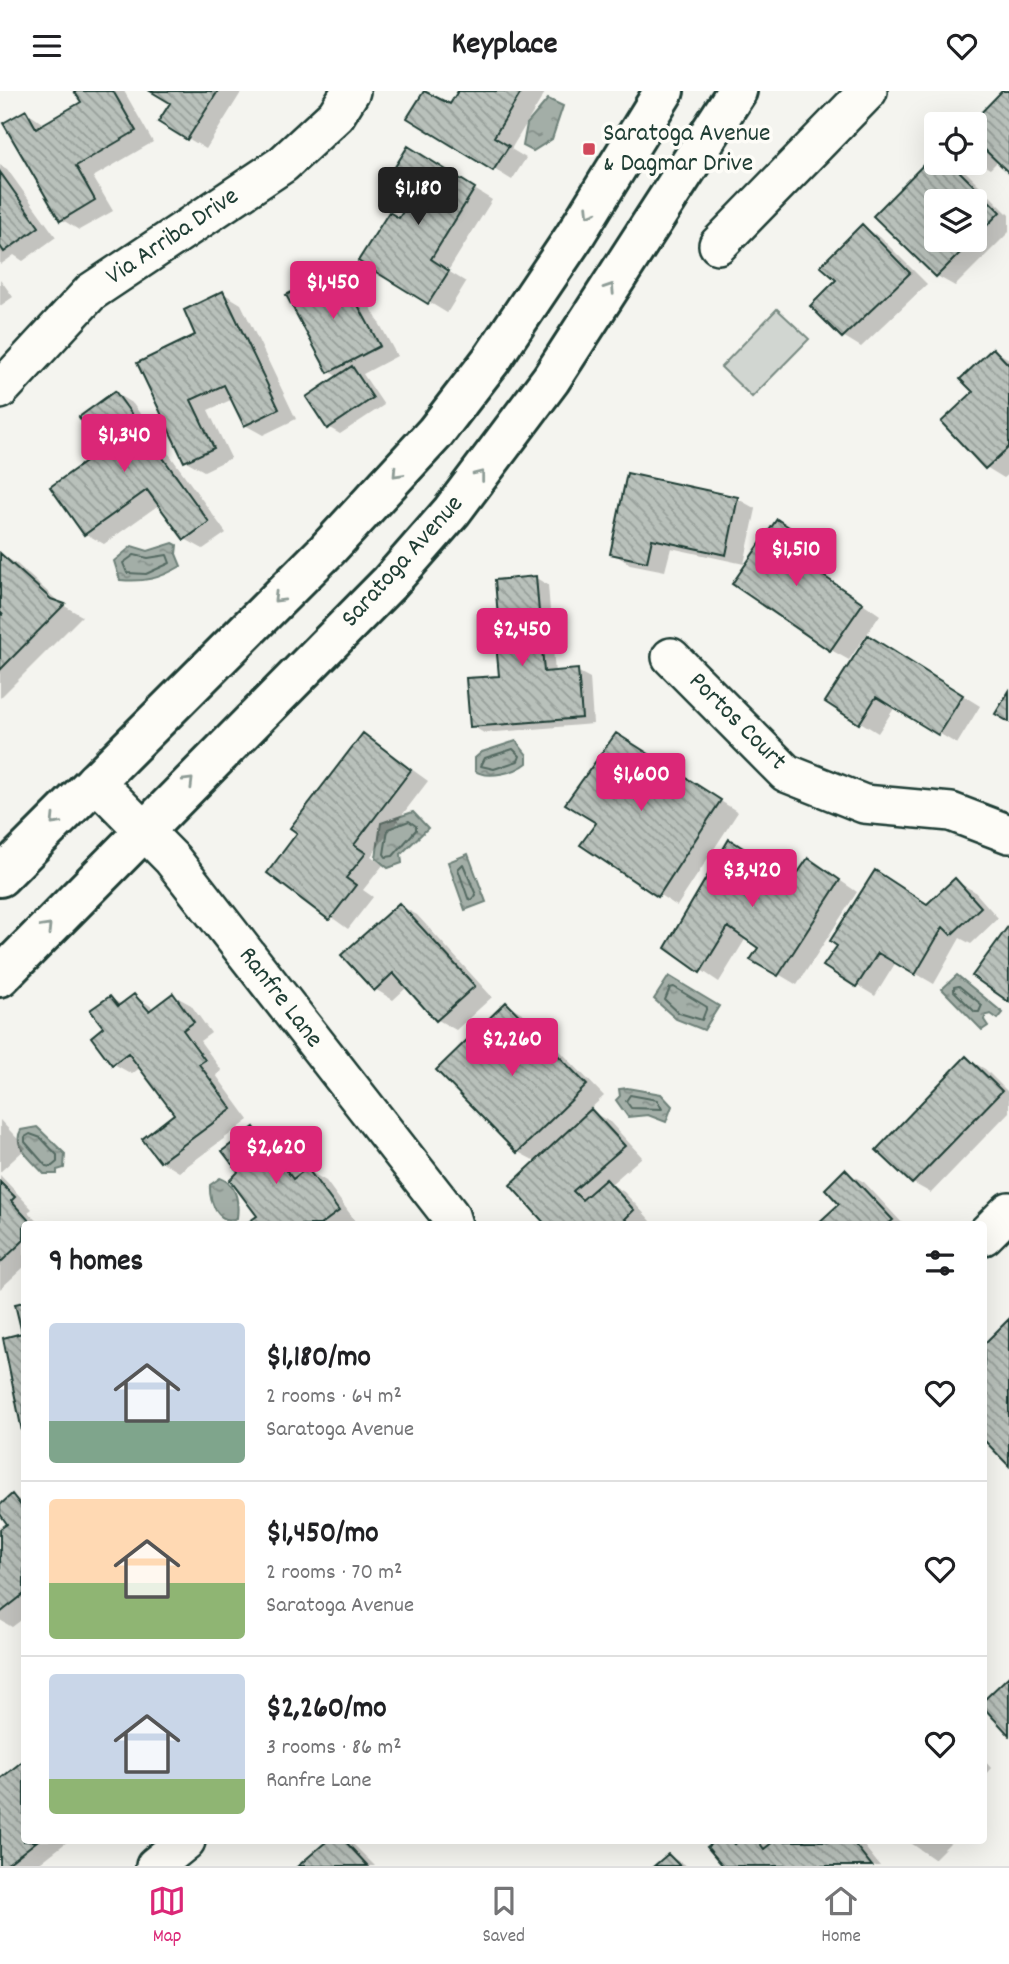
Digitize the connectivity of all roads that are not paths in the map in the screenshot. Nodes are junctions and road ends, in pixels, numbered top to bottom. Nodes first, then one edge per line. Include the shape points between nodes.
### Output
1 (351, 91) edge
2 (664, 91) edge
3 (737, 91) edge
4 (869, 91) edge
5 (718, 245) dead end
6 (0, 390) edge
7 (671, 657) dead end
8 (95, 781) junction
9 (141, 831) junction
10 (1009, 834) edge
11 (0, 877) edge
12 (0, 977) edge
13 (1009, 1211) edge
14 (452, 1221) edge
15 (987, 1233) edge
16 (182, 1844) edge
17 (155, 1866) edge

1 - 6 street, Via Arriba Drive via 336,115 283,163 91,292
2 -> 8 main road via 530,303 435,433 327,550
9 -> 3 main road, Saratoga Avenue via 390,582 453,511 551,379
4 - 5 street
7 - 10 street, Portos Court via 786,773 864,804 951,812
8 - 9 street, Ranfre Lane
8 -> 11 main road
12 -> 9 main road, Saratoga Avenue
9 - 14 street, Ranfre Lane via 172,859
13 - 15 street
16 - 17 street

